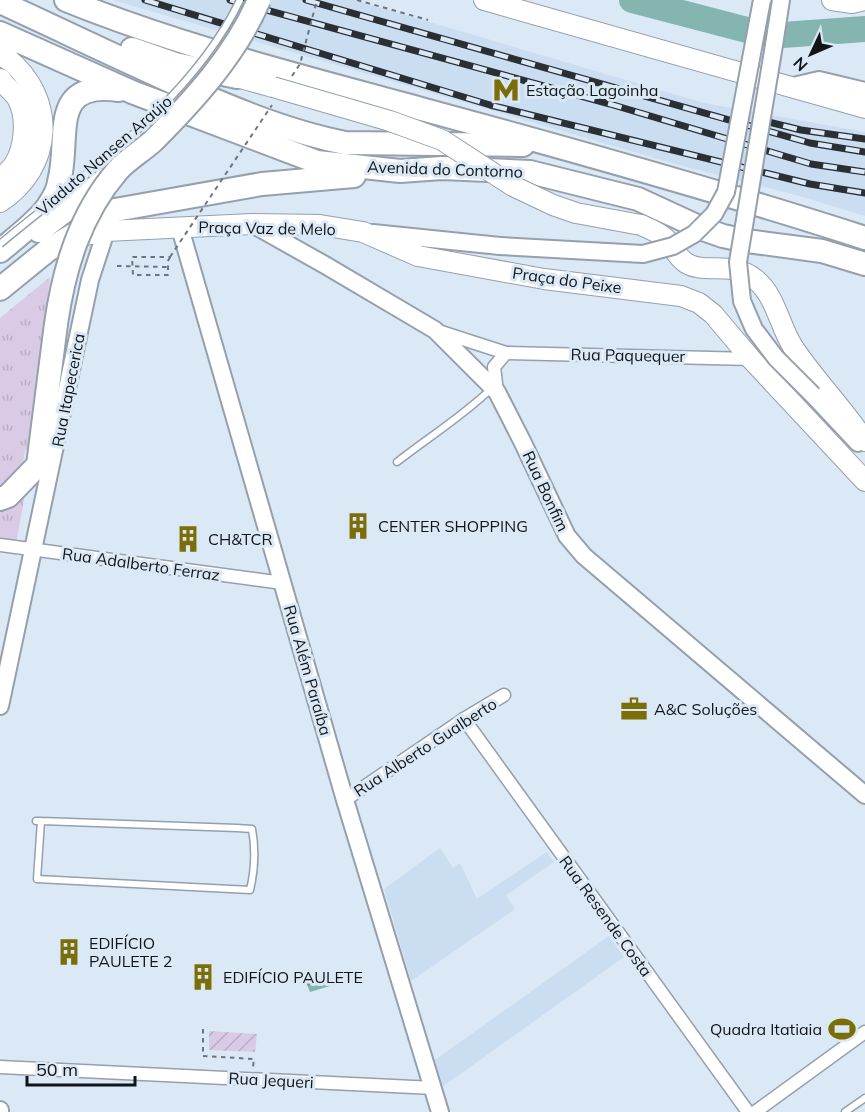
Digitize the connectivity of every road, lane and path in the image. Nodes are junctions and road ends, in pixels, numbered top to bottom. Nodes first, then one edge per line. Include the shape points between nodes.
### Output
1 (15, 0) edge
2 (61, 0) edge
3 (66, 0) edge
4 (240, 0) edge
5 (259, 0) edge
6 (357, 0) edge
7 (484, 0) edge
8 (762, 0) edge
9 (781, 0) edge
10 (832, 0) edge
11 (857, 1) edge
12 (0, 2) edge
13 (428, 20) dead end
14 (0, 33) edge
15 (774, 45) junction
16 (2, 55) edge
17 (237, 77) junction
18 (0, 81) edge
19 (788, 87) junction
20 (865, 91) edge
21 (132, 92) junction
22 (865, 108) edge
23 (742, 111) junction
24 (555, 145) junction
25 (118, 169) junction
26 (400, 171) junction
27 (0, 180) edge
28 (215, 191) dead end
29 (0, 202) edge
30 (252, 224) junction
31 (180, 228) junction
32 (106, 231) junction
33 (363, 232) junction
34 (70, 238) junction
35 (865, 238) edge
36 (0, 244) edge
37 (0, 251) edge
38 (170, 257) junction
39 (175, 257) dead end
40 (865, 264) edge
41 (0, 266) edge
42 (117, 266) dead end
43 (133, 266) junction
44 (168, 267) junction
45 (0, 289) edge
46 (435, 330) junction
47 (506, 353) junction
48 (751, 359) junction
49 (495, 390) junction
50 (865, 441) edge
51 (865, 450) edge
52 (397, 462) dead end
53 (38, 465) junction
54 (865, 482) edge
55 (0, 499) edge
56 (0, 545) edge
57 (34, 549) junction
58 (283, 583) junction
59 (504, 695) dead end
60 (0, 706) edge
61 (464, 720) junction
62 (865, 795) edge
63 (345, 800) junction
64 (38, 821) joint
65 (203, 1029) dead end
66 (865, 1032) edge
67 (0, 1067) edge
68 (253, 1079) junction
69 (434, 1088) junction
70 (865, 1098) edge
71 (440, 1112) edge
72 (748, 1112) edge
73 (755, 1112) edge
74 (845, 1112) edge

1 - 17 highway via 137,52
2 - 17 highway via 100,23
3 - 24 highway, Avenida do Contorno via 261,65
4 - 36 lane, Viaduto Nansen Araújo, bridge via 179,89 134,133
5 - 25 highway, bridge via 234,45 198,95 151,143
6 - 13 path
7 - 19 main road
8 - 23 street, bridge
9 - 15 street
10 - 11 main road
12 - 24 highway, Avenida do Contorno via 234,108 320,138 345,143
14 - 21 highway, Avenida do Contorno
15 - 23 street, bridge
15 - 51 street, bridge via 738,262 742,301 754,329 776,358
16 - 29 main road via 20,68 32,85 43,122 32,170 13,194
17 - 50 main road, bridge via 442,140 513,186 553,205 655,231 684,262 693,266 744,272 760,283 791,343
18 - 27 main road via 17,99 24,130 14,165
19 - 20 street via 819,80
19 - 22 main road
21 - 26 highway, Avenida do Contorno via 317,162
21 - 37 highway via 105,88 85,91 74,99 67,111 59,182 49,206
23 - 33 street, Praça Vaz de Melo, bridge via 726,192 714,214 694,234 673,246 643,254 500,246
24 - 35 highway, Avenida do Contorno
25 - 41 highway, bridge
25 - 53 highway, bridge via 89,211 71,250 62,286
26 - 34 highway via 262,184 115,210
26 - 40 highway, Avenida do Contorno via 442,168 530,172 638,199 723,236 822,251
28 - 38 path, bridge
30 - 31 main road, Praça Vaz de Melo
30 - 33 main road, Praça Vaz de Melo via 320,225
30 - 46 street, Rua Bonfim
31 - 32 main road, Praça Vaz de Melo
31 - 58 street, Rua Além Paraíba
32 - 34 main road, Praça Vaz de Melo
32 - 57 street, Rua Itapecerica via 90,280
33 - 48 main road, Praça do Peixe via 418,256 544,279 681,296 712,314
34 - 45 highway via 48,250
38 - 39 path, bridge
38 - 43 path via 132,257
38 - 44 path
42 - 43 path
43 - 44 path
43 - 44 path via 133,275 168,275
46 - 47 street, Rua Paquequer
46 - 49 street, Rua Bonfim
47 - 48 street, Rua Paquequer
47 - 49 street via 494,367
48 - 54 main road, Praça do Peixe
49 - 52 lane
49 - 62 street, Rua Bonfim via 567,536 584,556
53 - 55 highway via 8,496
53 - 57 street, Rua Itapecerica
56 - 57 street, Rua Adalberto Ferraz
57 - 58 street, Rua Adalberto Ferraz
57 - 60 street, Rua Itapecerica
58 - 63 street, Rua Além Paraíba
59 - 61 street, Rua Alberto Gualberto
61 - 63 street, Rua Alberto Gualberto
61 - 72 street, Rua Resende Costa
63 - 69 street, Rua Além Paraíba
64 - 64 lane via 252,829 255,845 250,890 37,879
65 - 68 path via 203,1056 254,1059
66 - 73 street
67 - 68 street, Rua Jequeri
68 - 69 street, Rua Jequeri
69 - 71 street, Rua Além Paraíba
70 - 74 lane

